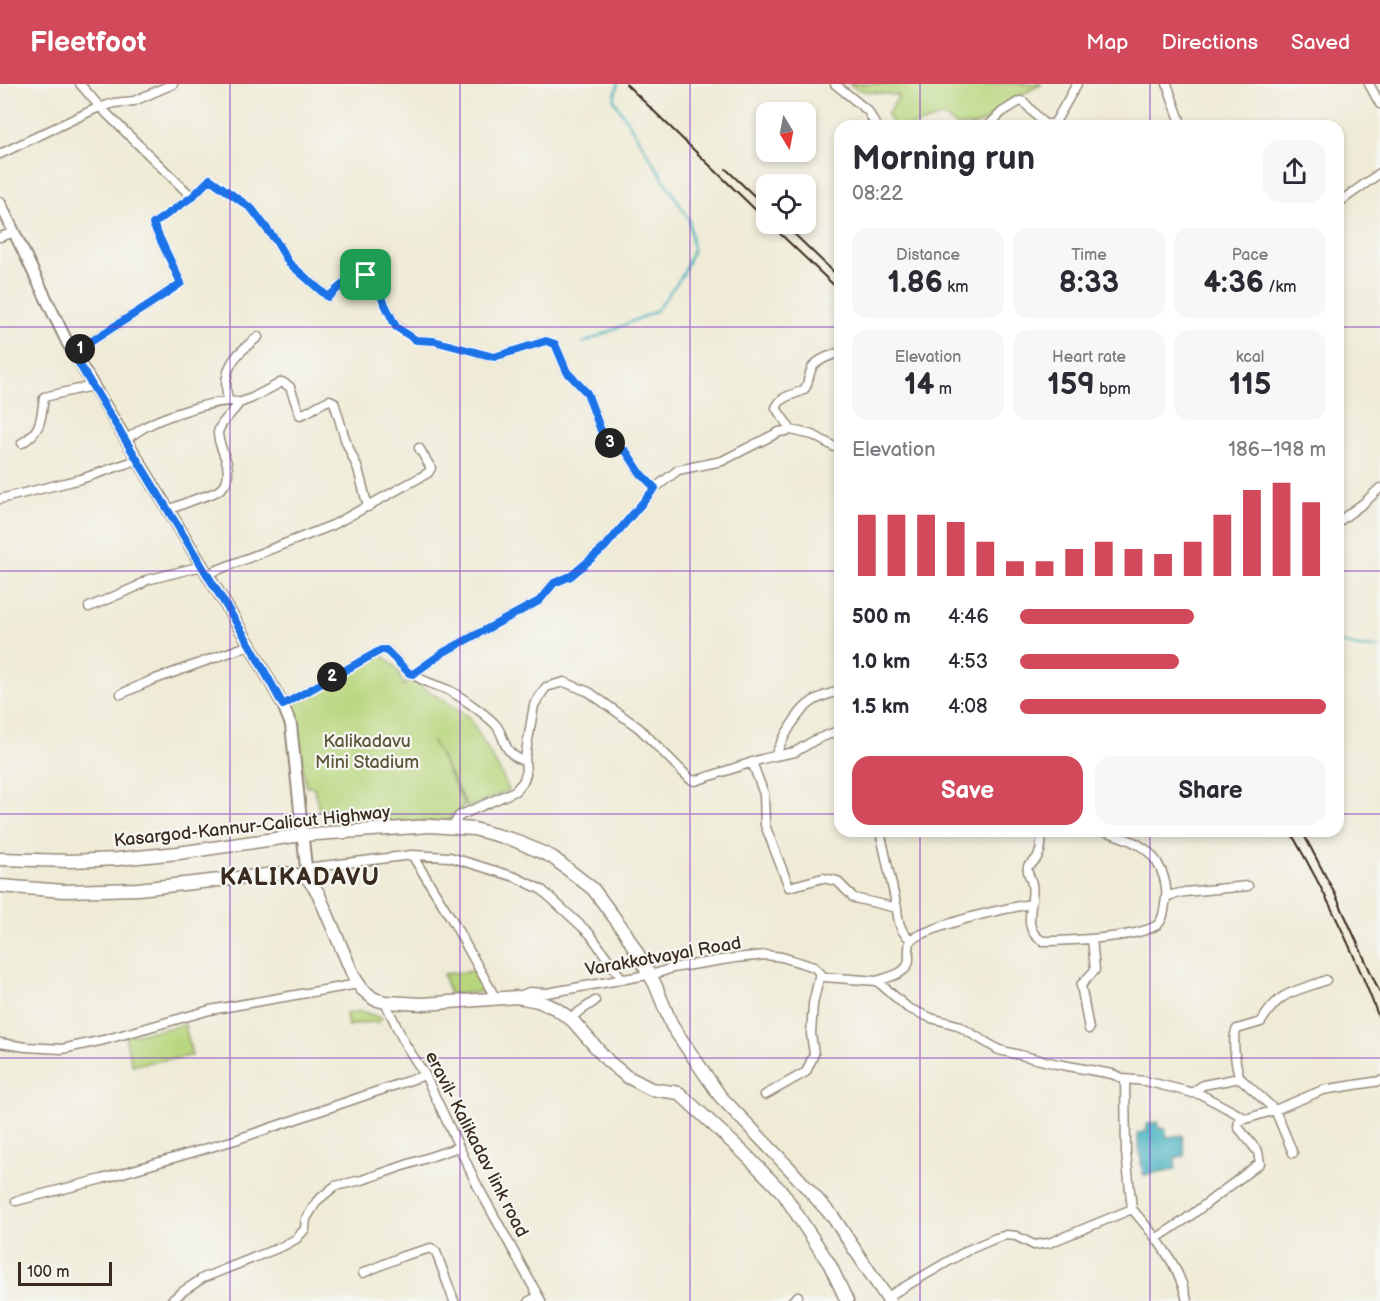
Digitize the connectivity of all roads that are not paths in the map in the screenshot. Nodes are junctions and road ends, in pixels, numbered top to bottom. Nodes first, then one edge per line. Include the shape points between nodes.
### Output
1 (80, 84) edge
2 (173, 84) edge
3 (835, 84) edge
4 (1077, 84) edge
5 (1167, 84) edge
6 (1369, 84) edge
7 (1380, 104) edge
8 (100, 107) junction
9 (872, 120) edge
10 (994, 120) edge
11 (1040, 120) edge
12 (1056, 120) edge
13 (1180, 120) edge
14 (0, 154) edge
15 (1380, 173) edge
16 (192, 197) junction
17 (1344, 199) edge
18 (0, 203) edge
19 (15, 232) junction
20 (0, 237) edge
21 (258, 337) dead end
22 (73, 354) junction
23 (834, 354) edge
24 (92, 386) junction
25 (228, 400) junction
26 (239, 403) junction
27 (791, 430) junction
28 (125, 440) junction
29 (22, 443) dead end
30 (834, 447) edge
31 (419, 448) dead end
32 (137, 460) junction
33 (655, 488) junction
34 (1380, 488) edge
35 (0, 499) edge
36 (368, 507) junction
37 (168, 510) junction
38 (1344, 518) edge
39 (205, 570) junction
40 (89, 607) dead end
41 (250, 645) junction
42 (413, 674) junction
43 (834, 692) edge
44 (121, 694) dead end
45 (283, 705) junction
46 (834, 732) edge
47 (775, 756) junction
48 (525, 758) junction
49 (752, 762) junction
50 (452, 828) junction
51 (302, 835) junction
52 (881, 837) edge
53 (1042, 837) edge
54 (1120, 837) edge
55 (412, 855) junction
56 (0, 859) edge
57 (306, 872) junction
58 (0, 886) edge
59 (1248, 886) dead end
60 (1167, 896) junction
61 (1030, 904) junction
62 (897, 908) junction
63 (911, 939) junction
64 (1092, 939) junction
65 (820, 973) junction
66 (649, 974) junction
67 (622, 980) junction
68 (1326, 980) dead end
69 (877, 981) junction
70 (358, 984) junction
71 (517, 997) junction
72 (496, 999) junction
73 (595, 1001) dead end
74 (385, 1002) junction
75 (572, 1020) junction
76 (1089, 1029) dead end
77 (0, 1043) edge
78 (424, 1075) junction
79 (1240, 1078) junction
80 (1125, 1079) junction
81 (1380, 1081) edge
82 (1192, 1093) junction
83 (765, 1095) dead end
84 (1275, 1110) junction
85 (1245, 1118) junction
86 (459, 1147) junction
87 (1293, 1153) dead end
88 (16, 1201) dead end
89 (1132, 1209) junction
90 (1157, 1238) junction
91 (363, 1274) dead end
92 (536, 1299) edge
93 (888, 1299) edge
94 (171, 1301) edge
95 (454, 1301) edge
96 (847, 1301) edge
97 (1187, 1301) edge

1 - 8 street
2 - 8 street via 134,101
3 - 9 street
4 - 12 street
5 - 13 street
6 - 7 street
8 - 14 street
8 - 16 street
10 - 11 street via 1020,101
15 - 17 street
16 - 22 street via 153,224 181,283
16 - 33 street via 210,179 252,209 289,263 328,297 350,278 366,275 375,284 396,327 416,340 494,357 546,341 555,344 567,372 587,393 603,436 614,448 626,451
18 - 19 main road
19 - 20 street
19 - 22 main road
21 - 25 street via 232,360 226,380
22 - 24 main road
23 - 27 street via 816,363 804,390 795,392 776,408
24 - 28 main road
24 - 29 street via 44,398 34,436
25 - 26 street
25 - 28 street via 145,426
26 - 36 street via 282,382 290,387 300,415 324,402 334,402
26 - 37 street via 218,432 228,475 223,489
27 - 30 street via 813,435
27 - 33 street via 779,432 722,461 678,470
28 - 32 main road
31 - 36 street via 431,468 428,473
32 - 35 street
32 - 37 main road
33 - 42 street via 605,547 571,576 554,583 539,601 444,652
34 - 38 street
36 - 39 street via 333,525
37 - 39 main road
39 - 40 street via 147,580
39 - 41 main road
41 - 44 street
41 - 45 main road
42 - 45 street via 381,650
42 - 48 street via 450,691 489,718 498,726 508,750 521,760
43 - 47 street via 813,701 801,712
45 - 51 main road via 291,725
46 - 47 street via 795,752
47 - 49 street
48 - 49 street via 534,705 546,687 564,682 589,692 639,728 690,779 702,780
48 - 50 street via 526,774 515,791 459,816
49 - 62 street via 764,794 765,825 789,887 823,878 837,881 854,898
50 - 51 highway, Kasargod-Kannur-Calicut Highway via 430,826
50 - 66 highway, Kasargod-Kannur-Calicut Highway via 514,840 552,857 593,889 625,932
51 - 56 highway, Kasargod-Kannur-Calicut Highway via 118,859
51 - 57 main road
52 - 62 street
53 - 61 street via 1039,855 1027,870 1033,885
54 - 60 street via 1151,854 1160,866
55 - 57 street
55 - 67 street via 450,857 515,877 542,890 590,934
55 - 72 street
57 - 58 highway via 138,889 64,891
57 - 70 highway
59 - 60 street
60 - 64 street via 1158,925
61 - 63 street
61 - 64 street via 1032,929 1038,939
62 - 63 street via 902,930
63 - 69 street via 909,963 904,971
64 - 76 street via 1095,970 1081,984
65 - 66 street, Varakkotvayal Road via 814,967 766,955
65 - 69 street, Varakkotvayal Road via 824,977
65 - 83 street via 813,1004 814,1054 806,1072
66 - 67 street, Varakkotvayal Road
66 - 93 highway, Kasargod-Kannur-Calicut Highway via 672,1026 720,1096 833,1217
67 - 71 street, Varakkotvayal Road via 547,993 529,992
68 - 79 street via 1288,992 1271,1006 1261,1022 1237,1029 1234,1034
69 - 80 street via 908,1008 957,1025 999,1050
70 - 74 highway via 374,999
70 - 77 street via 210,1010 62,1049
71 - 72 highway
71 - 75 highway via 548,1004
72 - 74 highway via 423,1004
73 - 75 street
74 - 78 street, eravil- Kalikadav link road
75 - 96 highway via 626,1076 651,1089 679,1093 745,1154 783,1193 830,1265
78 - 86 street, eravil- Kalikadav link road
78 - 88 street via 235,1140
79 - 82 street via 1203,1084
79 - 84 street
80 - 82 street
80 - 89 street
81 - 84 street via 1323,1090
82 - 85 street
84 - 85 street
84 - 87 street
85 - 90 street via 1238,1127 1258,1152 1260,1163
86 - 92 street, eravil- Kalikadav link road
86 - 94 street via 336,1185 317,1201 305,1229 296,1239 203,1278
89 - 90 street
89 - 93 street via 1049,1243 1034,1245 1007,1235 996,1238 968,1250
90 - 97 street via 1183,1283
91 - 95 street via 431,1248

